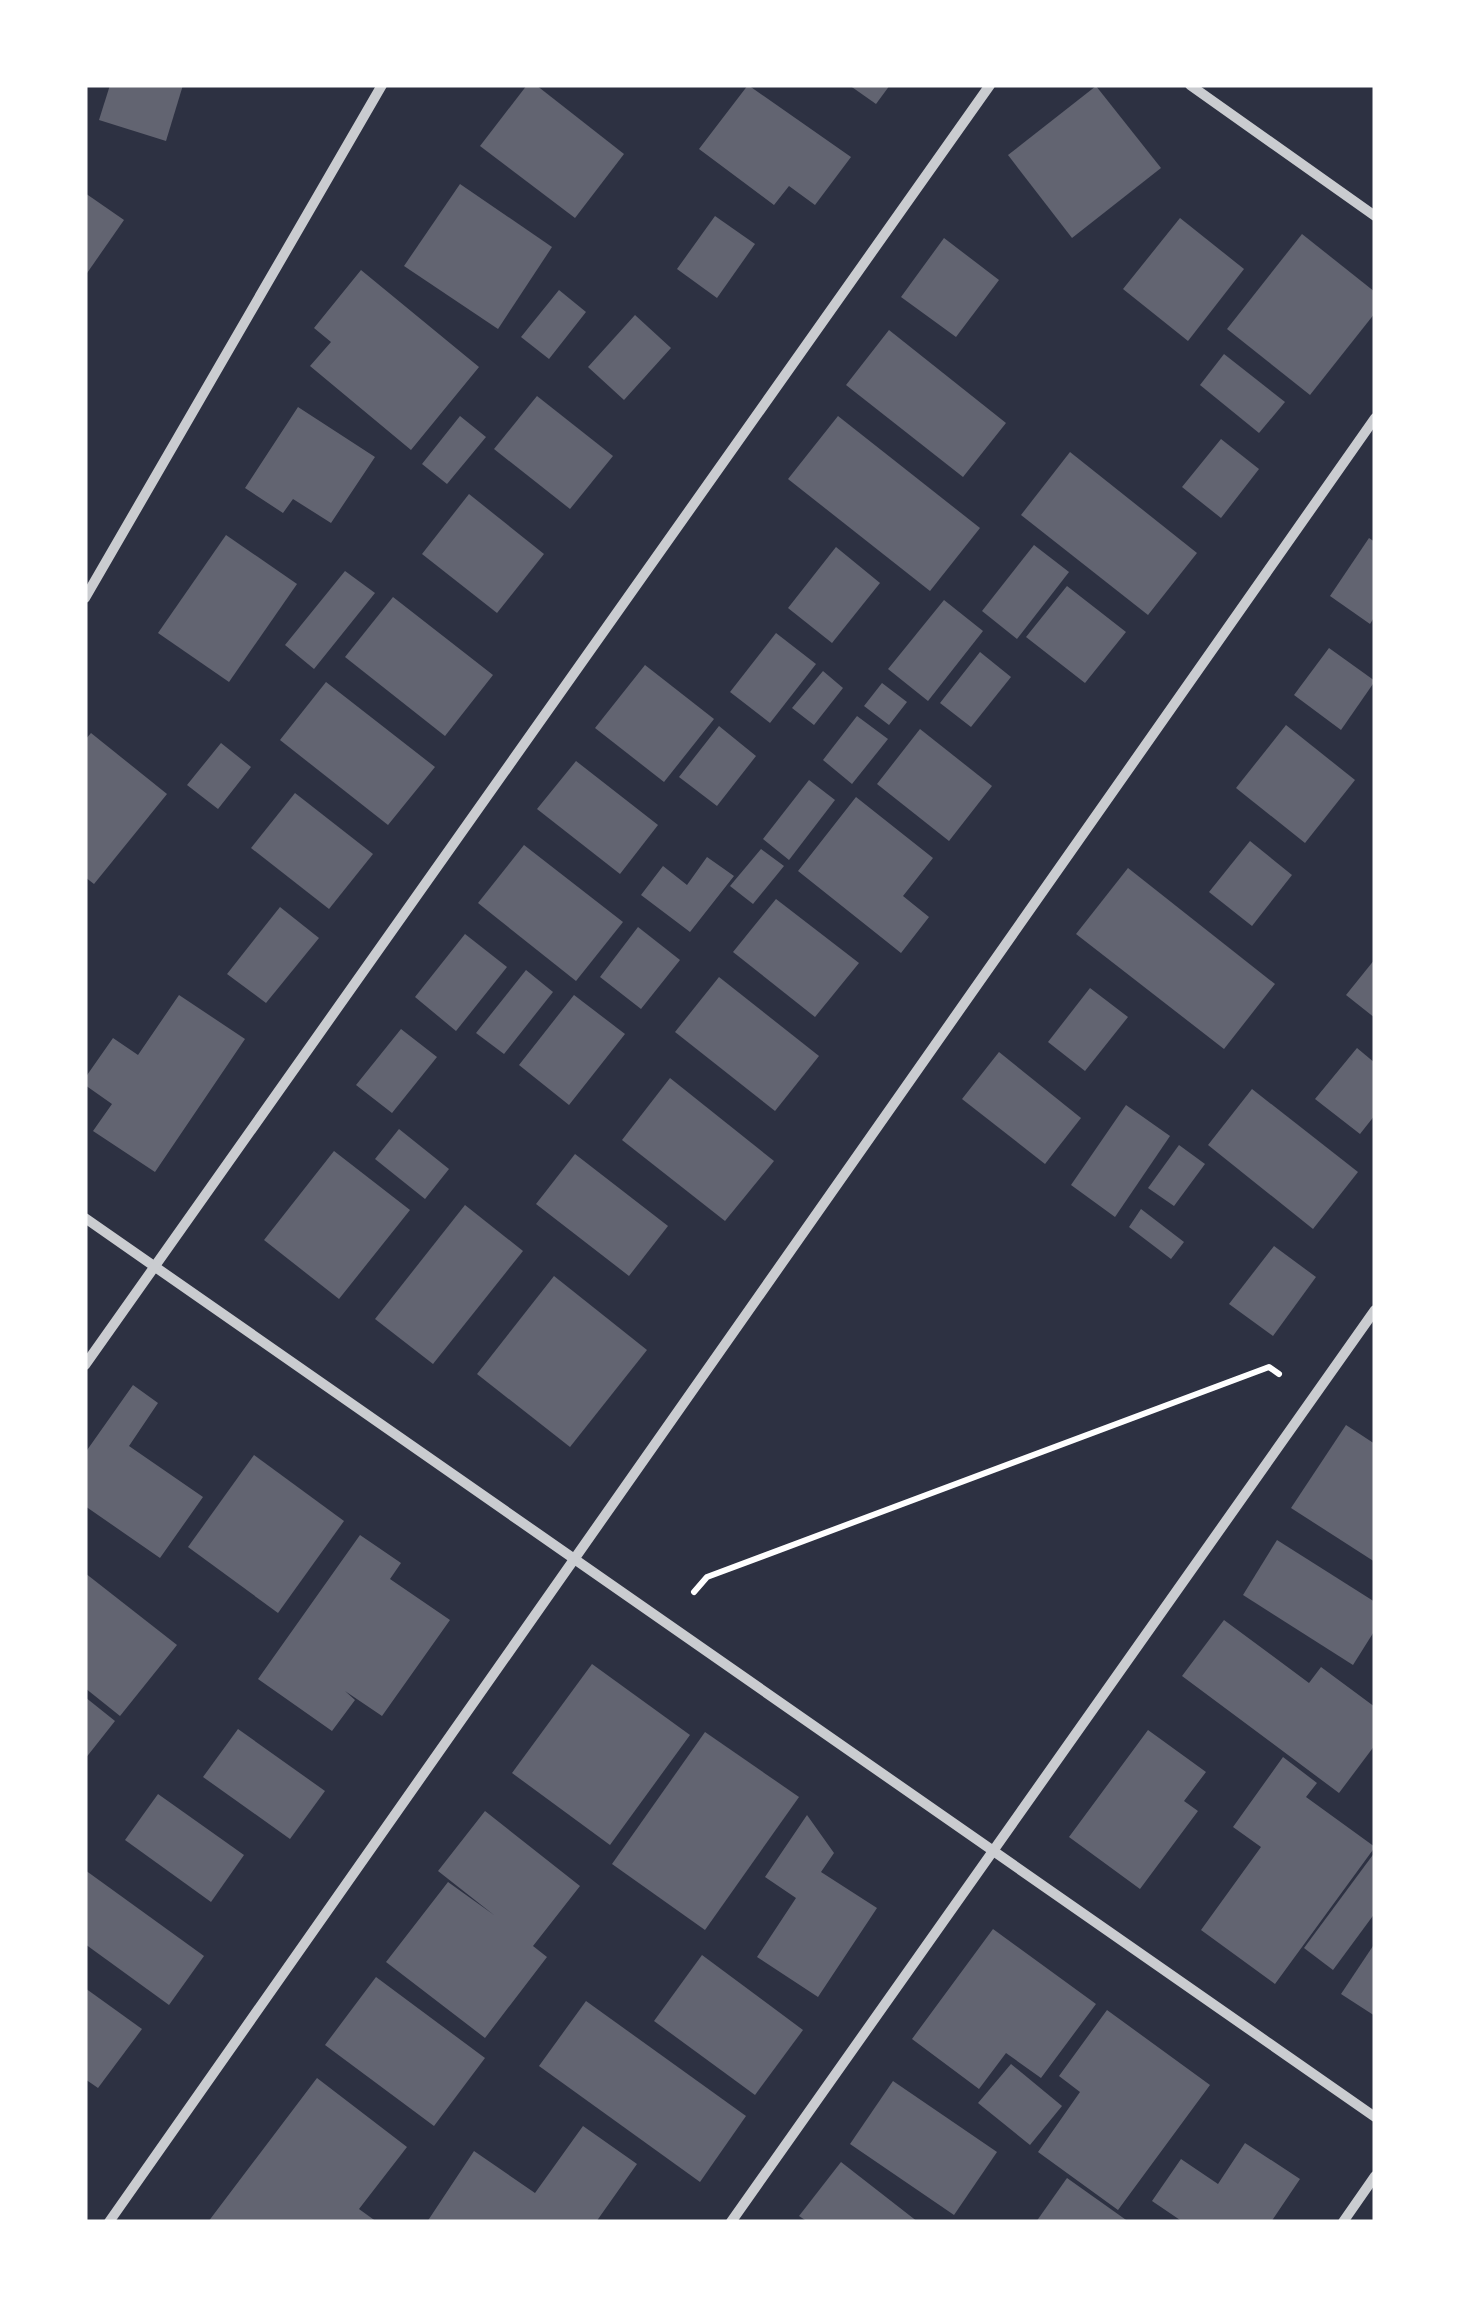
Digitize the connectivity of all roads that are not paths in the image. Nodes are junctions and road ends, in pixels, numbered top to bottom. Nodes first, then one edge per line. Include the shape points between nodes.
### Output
1 (382, 85) edge
2 (990, 85) edge
3 (1190, 85) edge
4 (1375, 216) edge
5 (1375, 418) edge
6 (85, 598) edge
7 (85, 1218) edge
8 (154, 1266) junction
9 (1375, 1310) edge
10 (85, 1364) edge
11 (574, 1558) junction
12 (996, 1852) junction
13 (1375, 2117) edge
14 (1375, 2176) edge
15 (109, 2222) edge
16 (731, 2222) edge
17 (1343, 2222) edge

1 - 6 street
2 - 8 street
3 - 4 street
5 - 11 street
7 - 8 street
8 - 10 street
8 - 11 street
9 - 12 street
11 - 12 street
11 - 15 street
12 - 13 street
12 - 16 street
14 - 17 street

